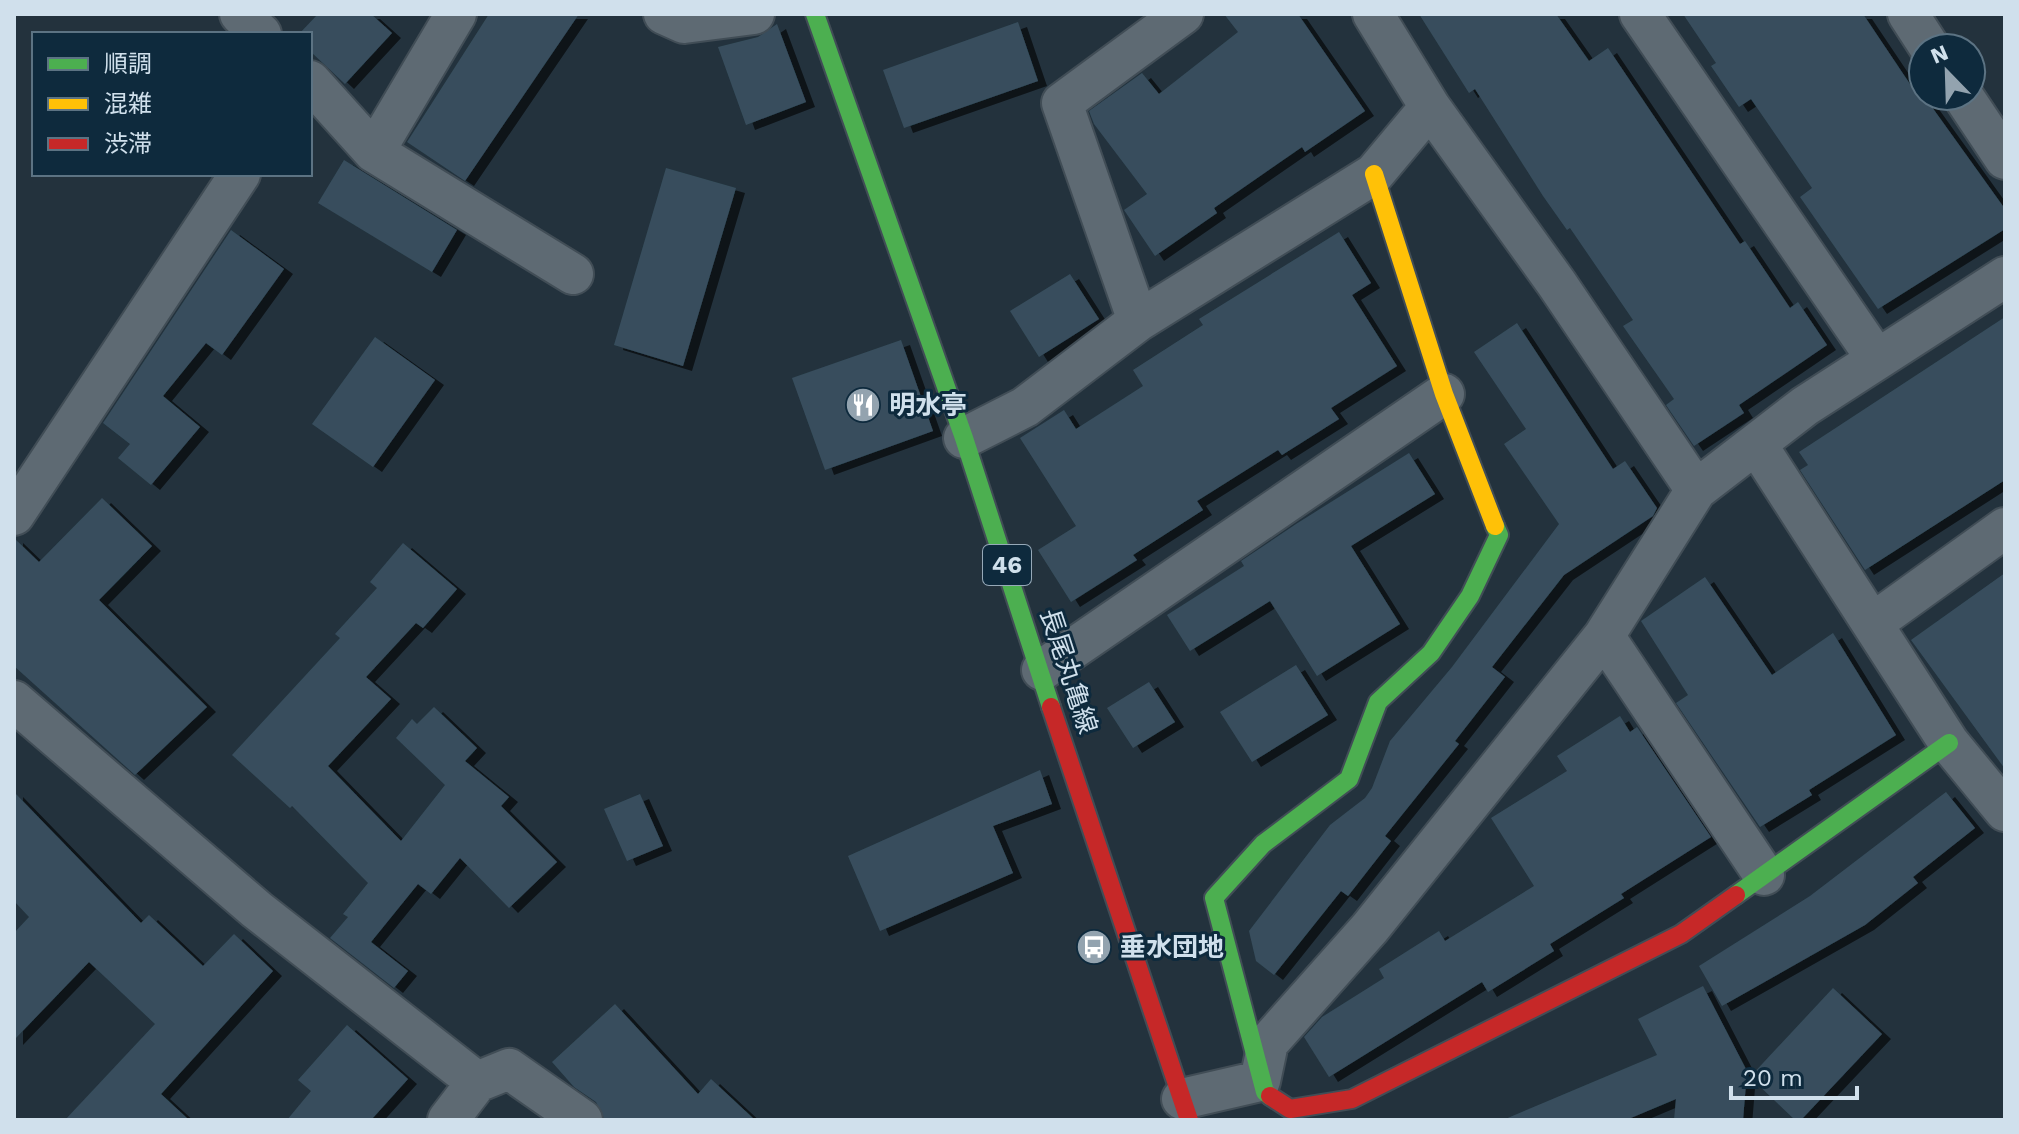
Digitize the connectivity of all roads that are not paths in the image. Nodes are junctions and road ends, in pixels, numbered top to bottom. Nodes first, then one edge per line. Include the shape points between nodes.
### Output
1 (240, 14) edge
2 (456, 14) edge
3 (664, 14) edge
4 (754, 14) edge
5 (815, 14) edge
6 (1183, 14) edge
7 (1373, 14) edge
8 (1640, 14) edge
9 (1908, 14) edge
10 (259, 32) edge
11 (1920, 32) edge
12 (312, 83) edge
13 (1430, 107) junction
14 (1974, 112) edge
15 (374, 152) junction
16 (2005, 159) edge
17 (1374, 174) junction
18 (239, 176) edge
19 (573, 274) dead end
20 (2005, 277) edge
21 (1138, 321) junction
22 (1876, 358) junction
23 (1444, 394) junction
24 (964, 438) junction
25 (1757, 445) junction
26 (1696, 490) junction
27 (14, 515) edge
28 (2005, 528) edge
29 (1873, 623) junction
30 (1604, 636) junction
31 (1042, 670) junction
32 (14, 701) edge
33 (1949, 743) junction
34 (2005, 811) edge
35 (1764, 875) junction
36 (1260, 1081) junction
37 (477, 1082) junction
38 (1185, 1109) edge
39 (448, 1120) edge
40 (582, 1120) edge

1 - 10 street
2 - 15 street
3 - 4 street via 684,23
5 - 24 street, 長尾丸亀線 / 46
6 - 21 street via 1062,103
7 - 13 street
8 - 22 street
9 - 11 street
12 - 15 street
13 - 17 street
13 - 26 street
14 - 16 street
15 - 19 street
17 - 21 street
17 - 23 street
18 - 27 street
20 - 22 street
21 - 24 street via 1025,407
22 - 25 street
23 - 31 street
23 - 36 street via 1499,535 1470,596 1431,653 1378,702 1349,779 1263,844 1214,898
24 - 31 street, 長尾丸亀線 / 46
25 - 26 street
25 - 29 street
26 - 30 street
28 - 29 street
29 - 33 street
30 - 35 street
30 - 36 street via 1370,928 1268,1043
31 - 38 street, 長尾丸亀線 / 46
32 - 37 street via 257,910
33 - 34 street
33 - 35 street
35 - 36 street via 1681,934 1352,1099 1290,1109 1265,1092
36 - 38 street
37 - 39 street
37 - 40 street via 509,1069

